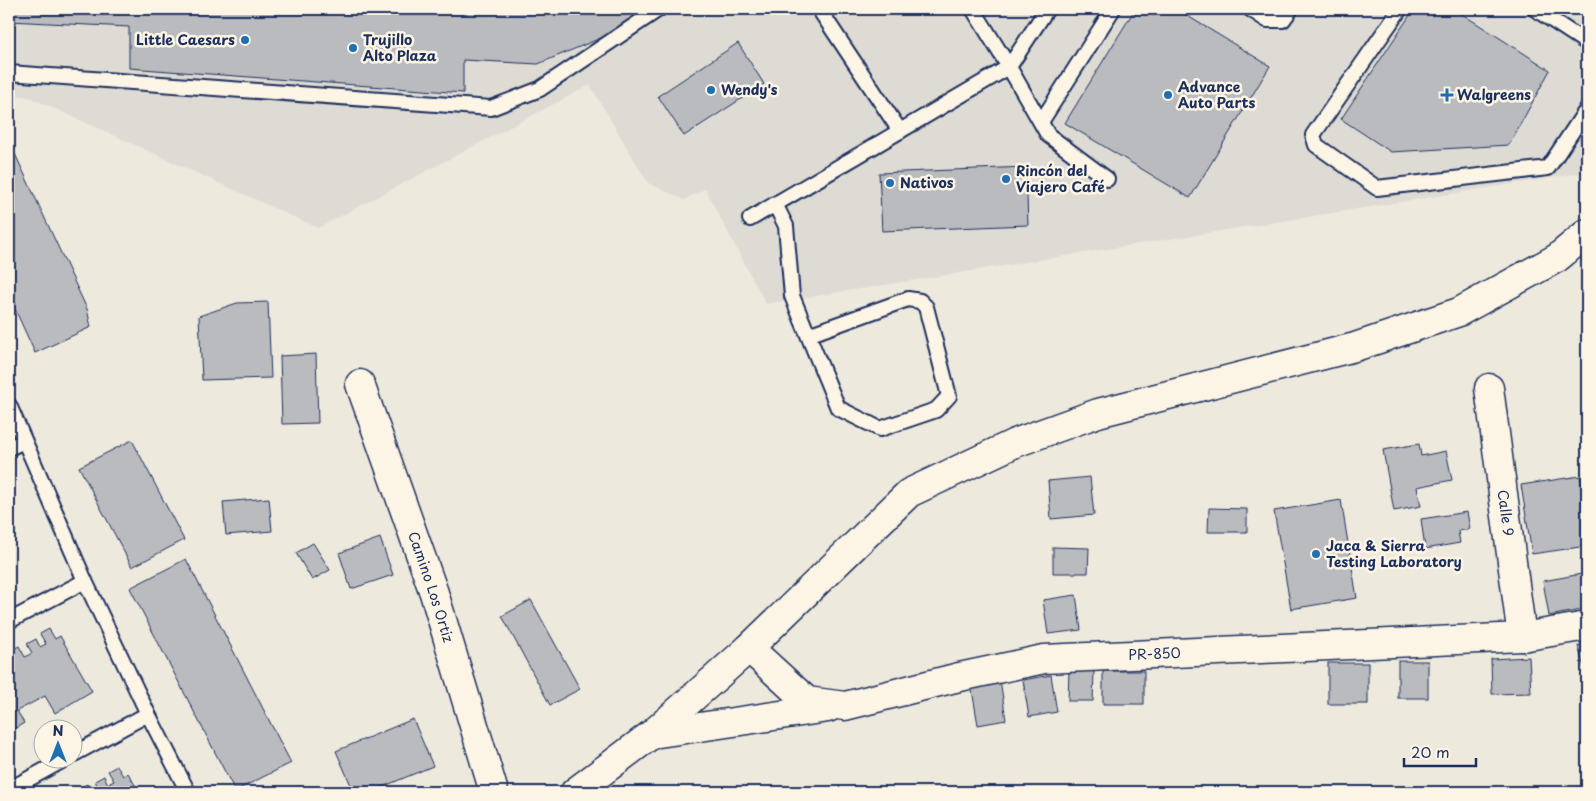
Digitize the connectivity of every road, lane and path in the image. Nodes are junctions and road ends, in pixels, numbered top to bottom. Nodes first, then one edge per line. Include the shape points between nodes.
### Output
1 (659, 9) edge
2 (820, 9) edge
3 (972, 9) edge
4 (1048, 9) edge
5 (1114, 9) edge
6 (1250, 9) edge
7 (1290, 9) edge
8 (1400, 9) edge
9 (1535, 9) edge
10 (1587, 43) edge
11 (1010, 67) junction
12 (9, 73) edge
13 (1587, 109) edge
14 (1041, 122) junction
15 (900, 131) junction
16 (1107, 179) dead end
17 (775, 204) junction
18 (750, 219) dead end
19 (1587, 233) edge
20 (808, 335) junction
21 (360, 384) dead end
22 (1489, 388) dead end
23 (9, 405) edge
24 (24, 441) junction
25 (9, 448) edge
26 (85, 581) junction
27 (9, 621) edge
28 (1587, 626) edge
29 (1522, 637) junction
30 (749, 648) junction
31 (845, 706) junction
32 (148, 714) junction
33 (652, 734) junction
34 (82, 750) edge
35 (49, 768) edge
36 (12, 788) dead end
37 (188, 792) edge
38 (494, 792) edge
39 (575, 792) edge

1 - 12 lane via 540,89 491,108
2 - 15 lane
3 - 11 lane
4 - 11 lane
5 - 14 lane
6 - 7 lane via 1267,20 1283,20
8 - 13 lane via 1313,135 1316,146 1377,188 1548,168
9 - 10 lane
11 - 14 lane
11 - 15 lane
14 - 16 lane via 1048,135
15 - 17 lane
17 - 18 lane
17 - 20 lane via 786,226 792,296
19 - 30 street via 1557,258 1459,312 1355,347 1098,412 1015,443 908,493
20 - 20 lane via 838,408 880,430 936,410 949,396 926,307 920,301 908,299
21 - 38 street, Camino Los Ortiz via 434,593
22 - 29 street, Calle 9
23 - 24 lane
24 - 25 lane
24 - 26 lane
26 - 27 lane
26 - 32 lane
28 - 29 street, PR-850 / PR-850
29 - 31 street, PR-850 / PR-850 via 1044,658
30 - 31 street, PR-850 / PR-850 via 807,700
30 - 33 street
31 - 33 street
32 - 34 lane
32 - 37 lane
33 - 39 street
35 - 36 lane

